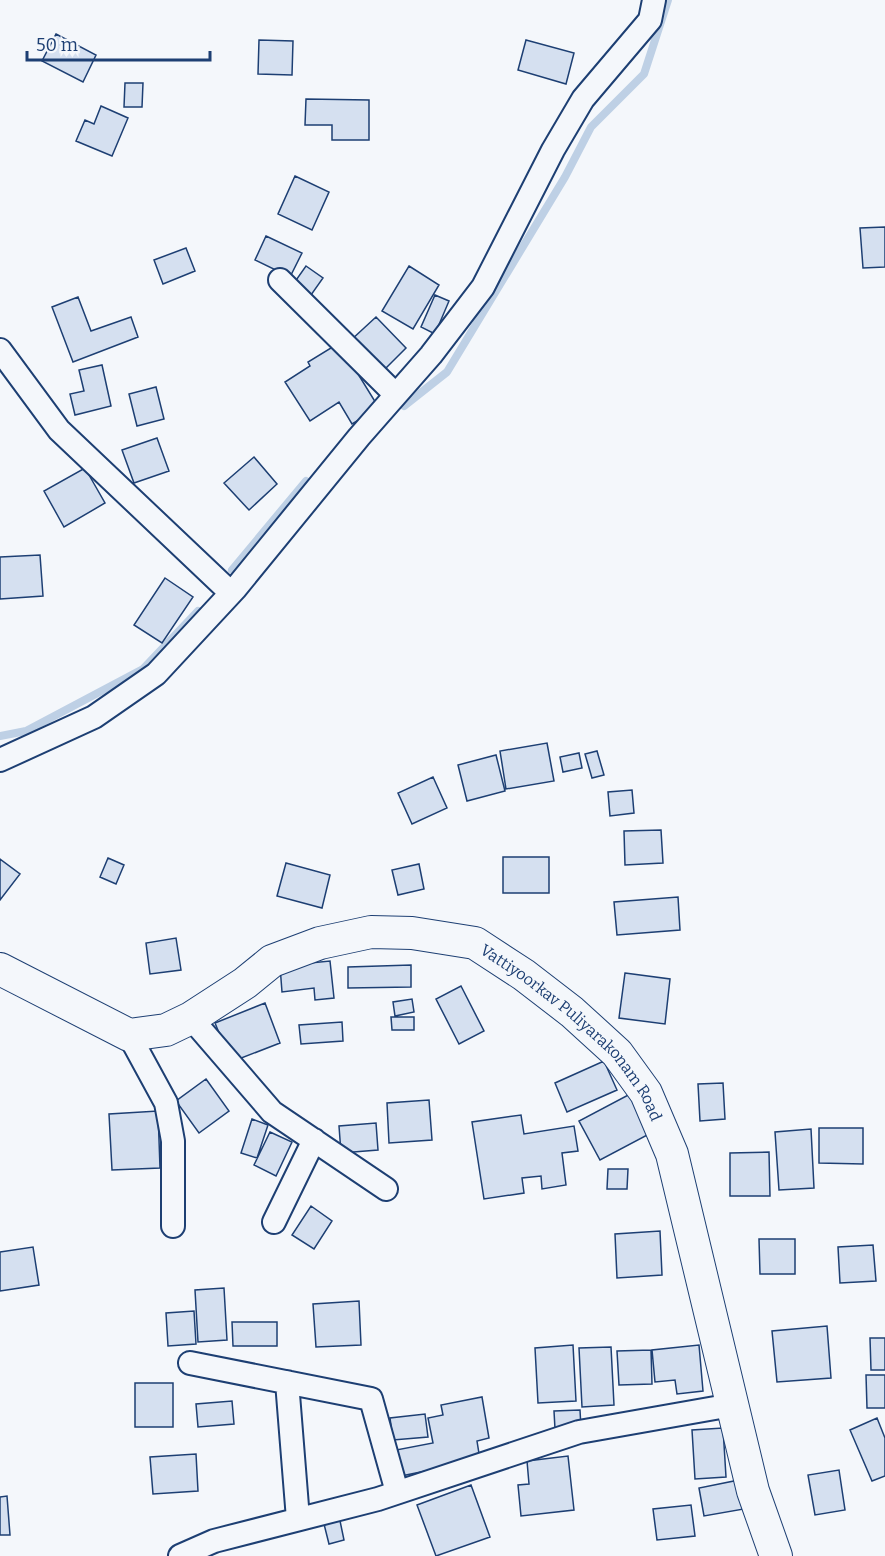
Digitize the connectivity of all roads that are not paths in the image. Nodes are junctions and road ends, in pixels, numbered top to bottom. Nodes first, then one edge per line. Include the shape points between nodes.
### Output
1 (654, 0) edge
2 (279, 280) dead end
3 (0, 350) edge
4 (395, 394) junction
5 (231, 593) junction
6 (0, 760) edge
7 (0, 969) edge
8 (191, 1018) junction
9 (129, 1035) junction
10 (314, 1140) junction
11 (386, 1189) dead end
12 (274, 1222) dead end
13 (173, 1226) dead end
14 (190, 1363) dead end
15 (287, 1382) junction
16 (732, 1405) junction
17 (397, 1492) junction
18 (298, 1519) junction
19 (180, 1556) edge
20 (776, 1556) edge

1 - 4 street via 650,20 583,99 483,287
2 - 4 street
3 - 5 street via 59,430
4 - 5 street
5 - 6 street via 156,674 94,717
7 - 9 main road
8 - 9 main road, Vattiyoorkav Puliyarakonam Road via 166,1030
8 - 10 street via 272,1112
8 - 16 main road, Vattiyoorkav Puliyarakonam Road via 272,961 320,943 371,932 412,933 475,943 524,975 617,1053 646,1093 672,1154
9 - 13 street via 166,1103 172,1141
10 - 11 street
10 - 12 street
14 - 15 street
15 - 17 street via 371,1399
15 - 18 street
16 - 17 street via 579,1432
16 - 20 main road, Vattiyoorkav Puliyarakonam Road via 753,1491
17 - 18 street
18 - 19 street via 214,1541

